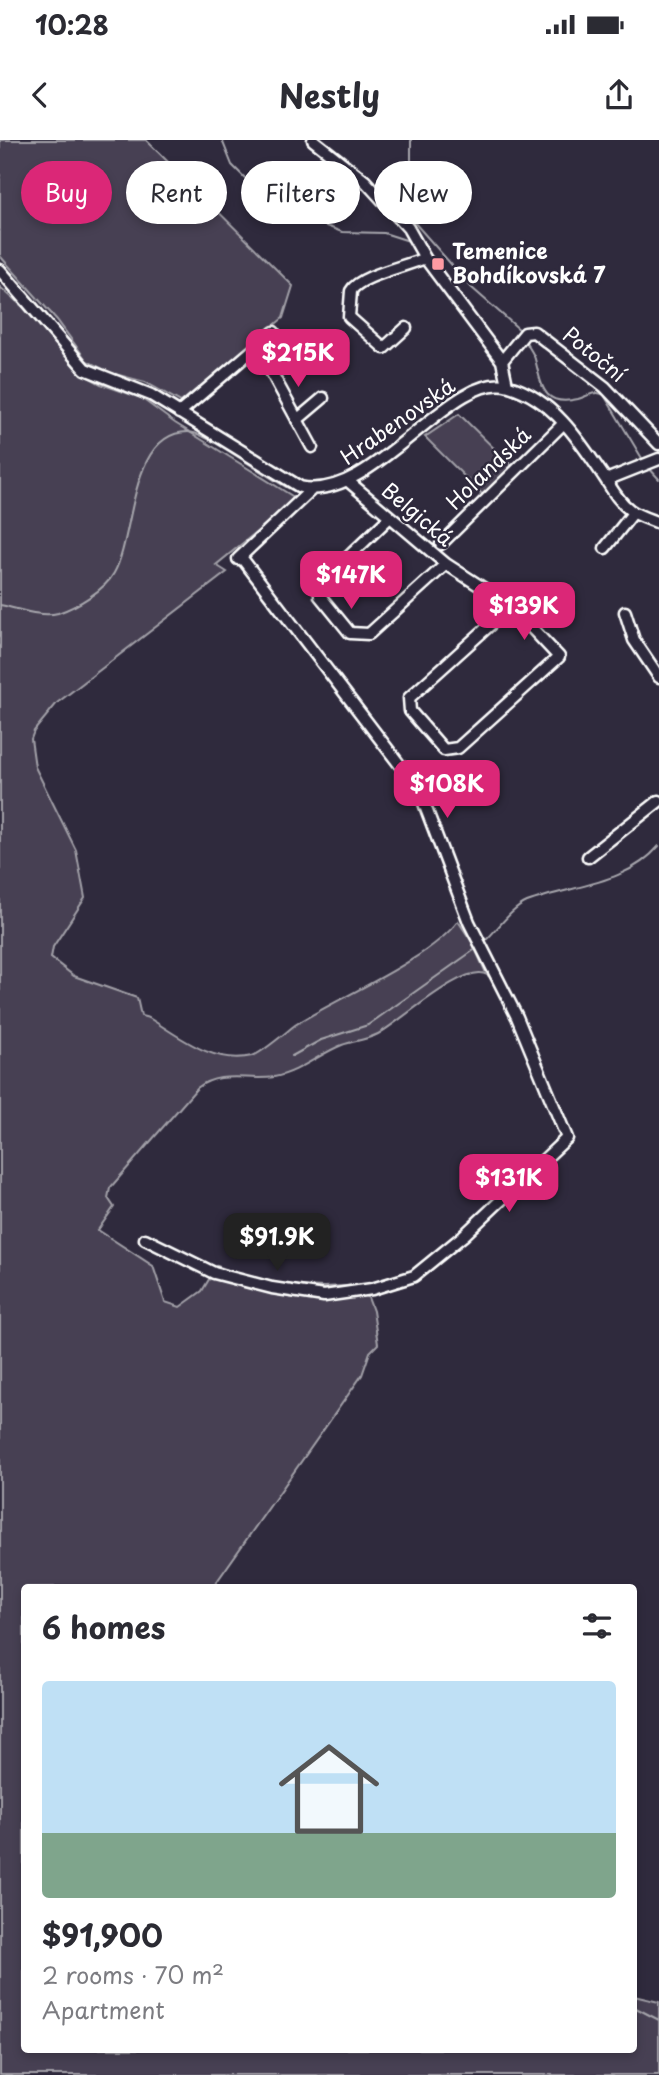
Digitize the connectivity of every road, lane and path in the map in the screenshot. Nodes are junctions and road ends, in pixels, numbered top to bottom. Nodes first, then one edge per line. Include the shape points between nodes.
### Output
1 (313, 140) edge
2 (425, 258) junction
3 (0, 270) edge
4 (406, 328) dead end
5 (274, 332) dead end
6 (257, 346) junction
7 (502, 361) junction
8 (507, 385) junction
9 (323, 398) dead end
10 (179, 413) junction
11 (297, 420) junction
12 (564, 423) junction
13 (659, 444) edge
14 (312, 447) dead end
15 (659, 458) edge
16 (606, 480) junction
17 (348, 481) junction
18 (311, 490) junction
19 (633, 513) junction
20 (389, 518) junction
21 (659, 523) edge
22 (441, 544) dead end
23 (604, 548) dead end
24 (446, 564) junction
25 (511, 606) junction
26 (625, 612) dead end
27 (659, 677) edge
28 (659, 801) edge
29 (588, 857) dead end
30 (145, 1239) dead end

1 - 2 street via 384,201 408,228
2 - 4 street via 365,277 351,291 349,317 384,348
2 - 7 street
3 - 10 street via 85,369 151,395
5 - 6 street
6 - 10 street
6 - 11 street
7 - 8 street
7 - 13 street, Potoční via 523,335 537,334 605,387
8 - 12 street via 532,397
8 - 17 street, Hrabenovská via 472,394
9 - 11 street
10 - 18 street via 286,480
11 - 14 street
12 - 16 street
12 - 22 street, Holandská
15 - 16 street
16 - 19 street
17 - 18 street, Hrabenovská
17 - 20 street, Belgická
18 - 30 street via 239,558 419,790 467,918 517,1017 567,1138 414,1276 372,1289 324,1296 272,1288 214,1273
19 - 21 street
19 - 23 street
20 - 24 street, Belgická
20 - 24 street via 320,584 320,596 350,633 369,634
24 - 25 street, Belgická
25 - 25 street, Belgická via 559,657 458,748 451,751 439,746 410,710 409,698
26 - 27 street via 634,640
28 - 29 street

